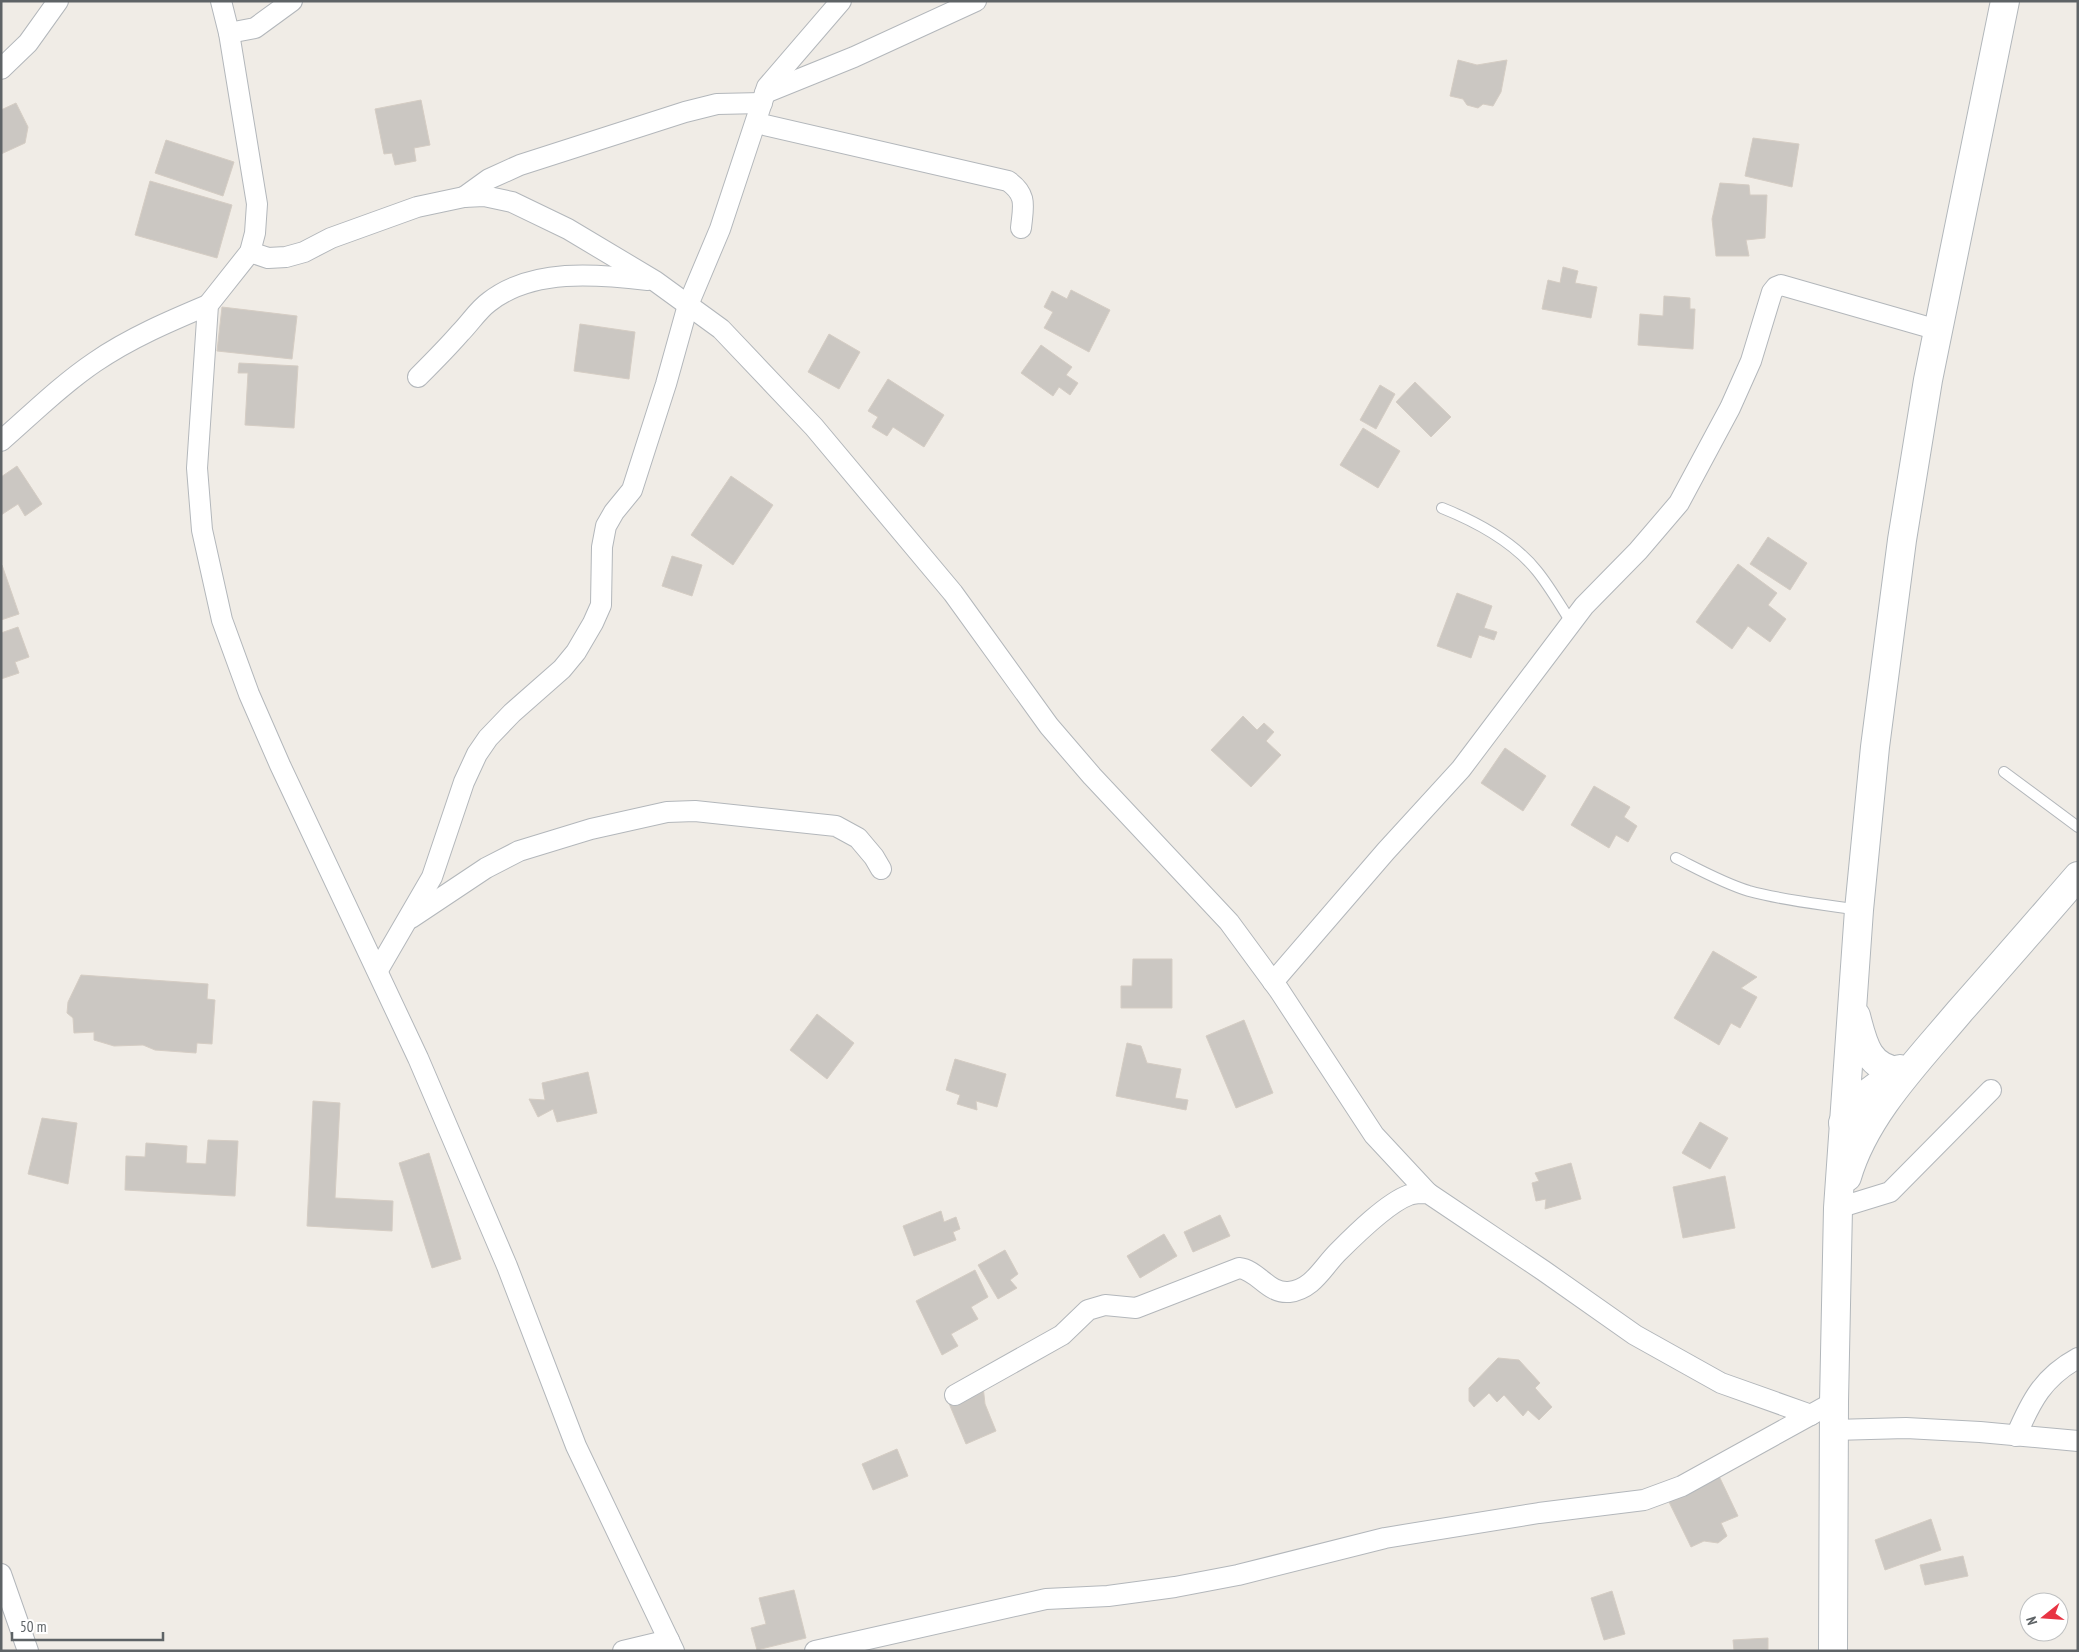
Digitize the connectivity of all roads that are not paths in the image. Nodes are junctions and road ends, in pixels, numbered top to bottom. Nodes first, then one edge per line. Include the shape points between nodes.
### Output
1 (58, 1) edge
2 (222, 1) edge
3 (292, 1) edge
4 (841, 1) edge
5 (976, 1) edge
6 (2004, 1) edge
7 (229, 33) junction
8 (1, 69) edge
9 (764, 98) junction
10 (756, 123) junction
11 (464, 197) junction
12 (1021, 228) dead end
13 (250, 252) junction
14 (655, 281) junction
15 (208, 305) junction
16 (688, 305) junction
17 (1938, 330) junction
18 (418, 377) dead end
19 (1, 441) edge
20 (1442, 508) dead end
21 (1571, 622) junction
22 (2004, 772) dead end
23 (2078, 827) edge
24 (1676, 858) dead end
25 (881, 869) dead end
26 (2078, 876) edge
27 (1859, 910) junction
28 (407, 920) junction
29 (378, 970) junction
30 (1273, 982) junction
31 (1852, 1000) junction
32 (1926, 1051) junction
33 (1898, 1070) junction
34 (1991, 1090) dead end
35 (1843, 1123) junction
36 (1428, 1193) junction
37 (1838, 1208) junction
38 (2078, 1358) edge
39 (955, 1395) dead end
40 (1823, 1409) junction
41 (1834, 1430) junction
42 (2016, 1436) junction
43 (2078, 1441) edge
44 (1, 1574) edge
45 (671, 1645) edge
46 (28, 1651) edge
47 (623, 1651) edge
48 (815, 1651) edge
49 (1833, 1651) edge

1 - 8 street via 28,43
2 - 7 street
3 - 7 street via 255,28
4 - 9 street via 768,87
5 - 9 street
6 - 17 main road
7 - 13 street via 257,204
9 - 10 street
9 - 11 street via 717,104 676,115 520,165 489,179
10 - 12 street via 1008,181 1022,194
10 - 16 street via 720,229
11 - 13 street via 417,207 286,257 268,258
11 - 14 street via 484,196 512,202 568,229
13 - 15 street
14 - 16 street
14 - 18 street via 599,274 566,275 507,291 488,302
15 - 19 street via 139,336 95,362
15 - 29 street via 197,468 202,530 222,620 280,765
16 - 28 street via 632,490 606,526 602,547 601,605 597,614 576,652 562,669 512,713 477,754 464,782 432,877
16 - 30 street via 721,329 814,427 953,593 1049,726 1229,922
17 - 21 street via 1781,285 1776,287 1751,361 1730,408 1679,503
17 - 27 main road via 1902,540 1875,747
20 - 21 lane via 1489,531 1520,554 1541,576
21 - 30 street via 1461,769
22 - 23 lane
24 - 27 lane via 1748,890
25 - 28 street via 858,838 836,826 673,811 591,829 519,851 486,868
26 - 32 main road
27 - 31 main road
28 - 29 street
29 - 45 street via 507,1266 576,1446
30 - 36 street via 1374,1135
31 - 33 main road via 1870,1057 1884,1069
31 - 35 main road
32 - 33 main road
32 - 37 main road via 1867,1130 1850,1164
33 - 35 main road via 1861,1098
34 - 37 street via 1890,1192
35 - 37 main road
36 - 39 street via 1410,1194 1391,1204 1337,1253 1304,1289 1274,1290 1248,1269 1239,1268 1136,1308 1105,1305 1088,1310 1062,1335
36 - 40 street via 1635,1334 1721,1383
37 - 40 main road
38 - 42 street via 2045,1383 2031,1401
40 - 41 main road
40 - 48 street via 1682,1486 1644,1500 1394,1536 1238,1575 1175,1587 1108,1596 1046,1599
41 - 42 street via 1906,1428
41 - 49 main road
42 - 43 street
44 - 46 street
45 - 47 street

